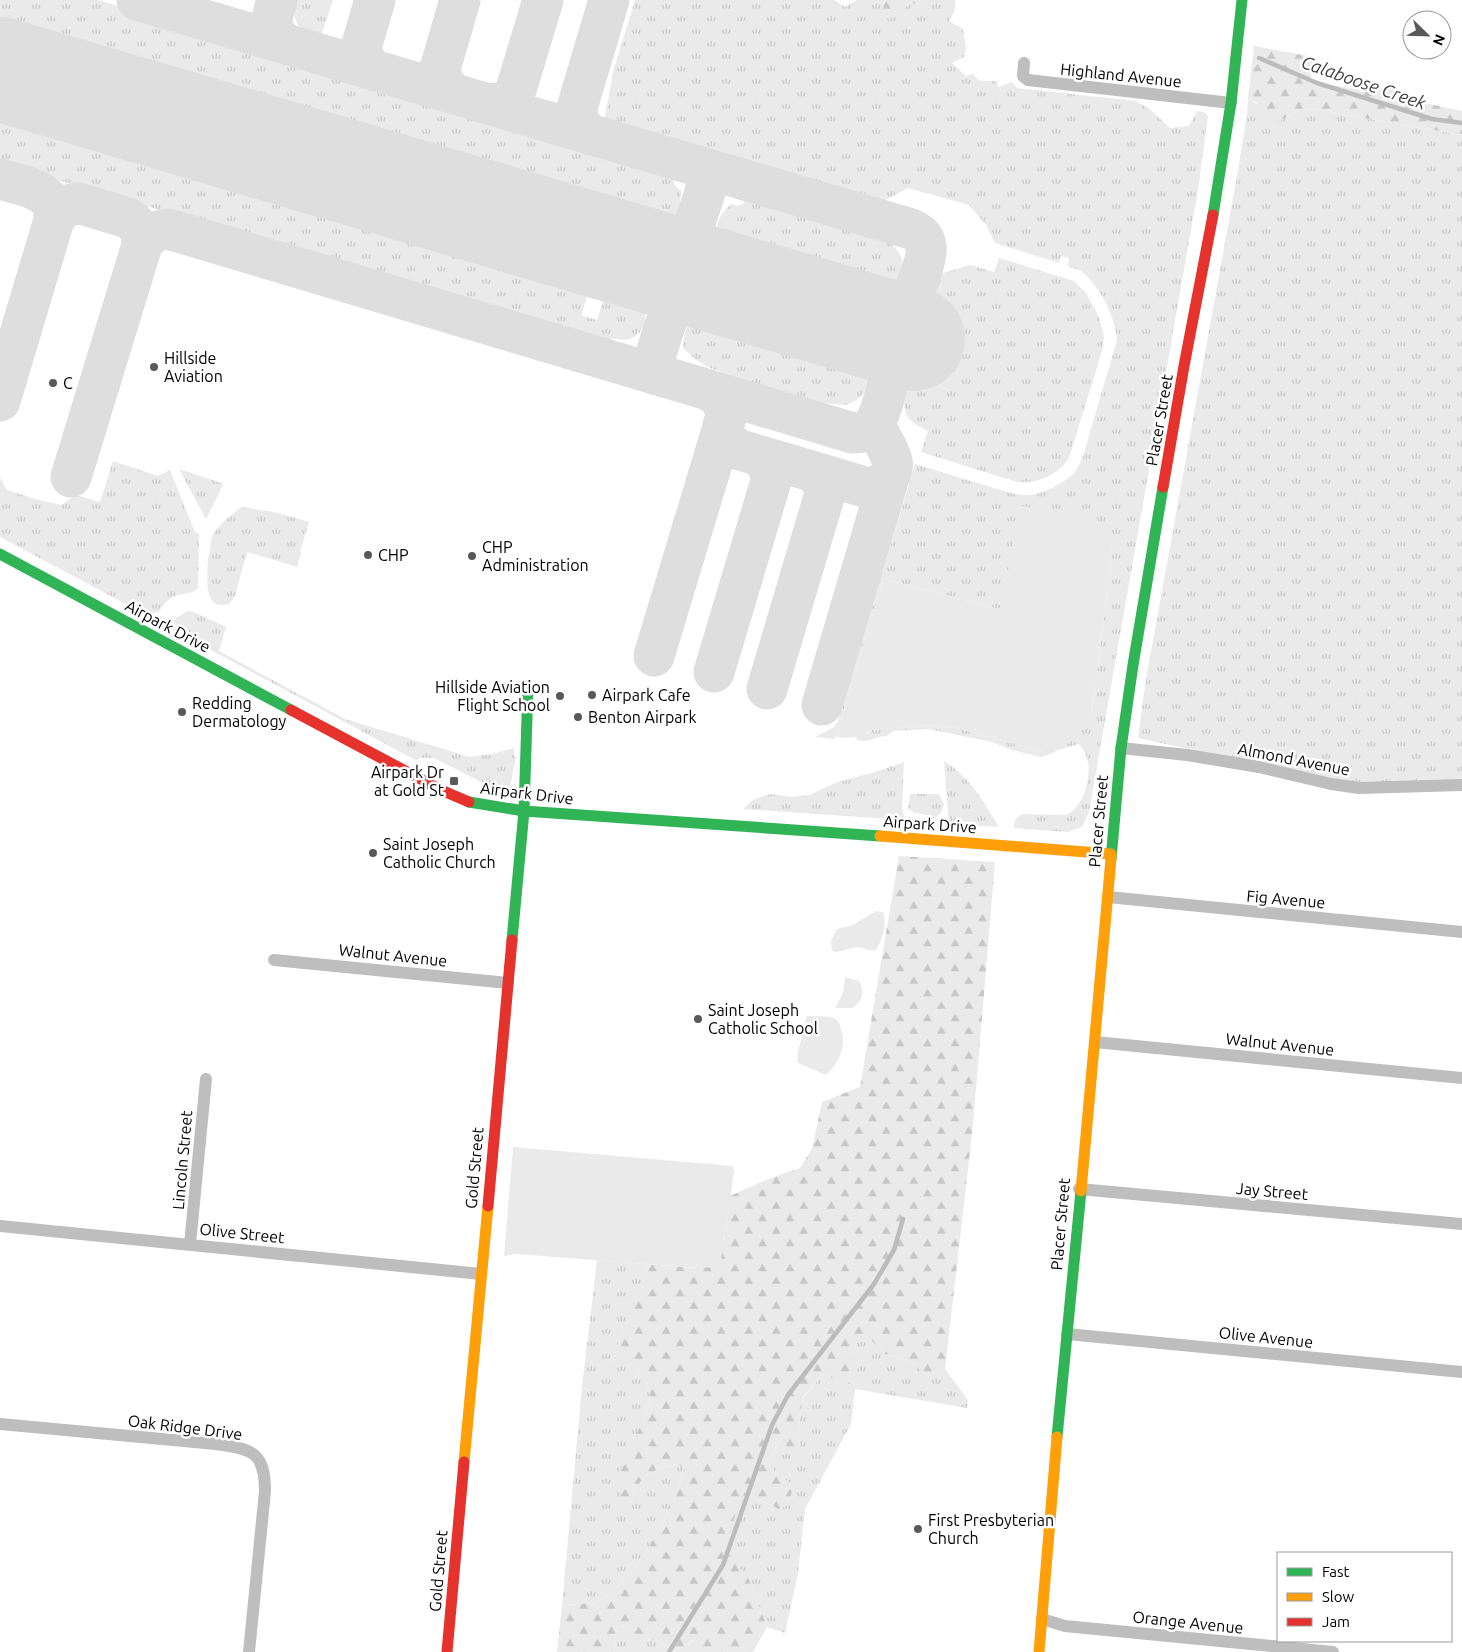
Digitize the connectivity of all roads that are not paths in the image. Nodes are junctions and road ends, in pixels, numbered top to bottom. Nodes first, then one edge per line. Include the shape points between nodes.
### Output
1 (1242, 0) edge
2 (1024, 63) dead end
3 (1231, 103) junction
4 (0, 554) edge
5 (528, 686) dead end
6 (1121, 748) junction
7 (1462, 785) edge
8 (524, 811) junction
9 (1111, 854) junction
10 (1108, 896) junction
11 (1462, 932) edge
12 (274, 960) dead end
13 (508, 983) junction
14 (1095, 1042) junction
15 (1462, 1078) edge
16 (206, 1079) dead end
17 (1079, 1189) junction
18 (1462, 1224) edge
19 (0, 1226) edge
20 (190, 1244) junction
21 (481, 1274) junction
22 (1067, 1334) junction
23 (1462, 1372) edge
24 (0, 1424) edge
25 (1042, 1619) junction
26 (249, 1652) edge
27 (446, 1652) edge
28 (1039, 1652) edge
29 (1333, 1652) edge

1 - 3 street, Placer Street
2 - 3 street, Highland Avenue via 1023,76 1028,80
3 - 6 street, Placer Street
4 - 8 street, Airpark Drive via 441,790 472,803
5 - 8 street, Gold Street
6 - 7 street, Almond Avenue via 1259,767 1359,788
6 - 9 street, Placer Street
8 - 9 street, Airpark Drive
8 - 13 street, Gold Street
9 - 10 street, Placer Street
10 - 11 street, Fig Avenue
10 - 14 street, Placer Street
12 - 13 street, Walnut Avenue
13 - 21 street, Gold Street
14 - 15 street, Walnut Avenue
14 - 17 street, Placer Street
16 - 20 street, Lincoln Street
17 - 18 street, Jay Street
17 - 22 street, Placer Street
19 - 20 street, Olive Street
20 - 21 street, Olive Street
21 - 27 street, Gold Street
22 - 23 street, Olive Avenue
22 - 25 street, Placer Street
24 - 26 street, Oak Ridge Drive via 216,1444 242,1448 254,1454 265,1474 266,1491
25 - 28 street, Placer Street
25 - 29 street, Orange Avenue via 1065,1626

